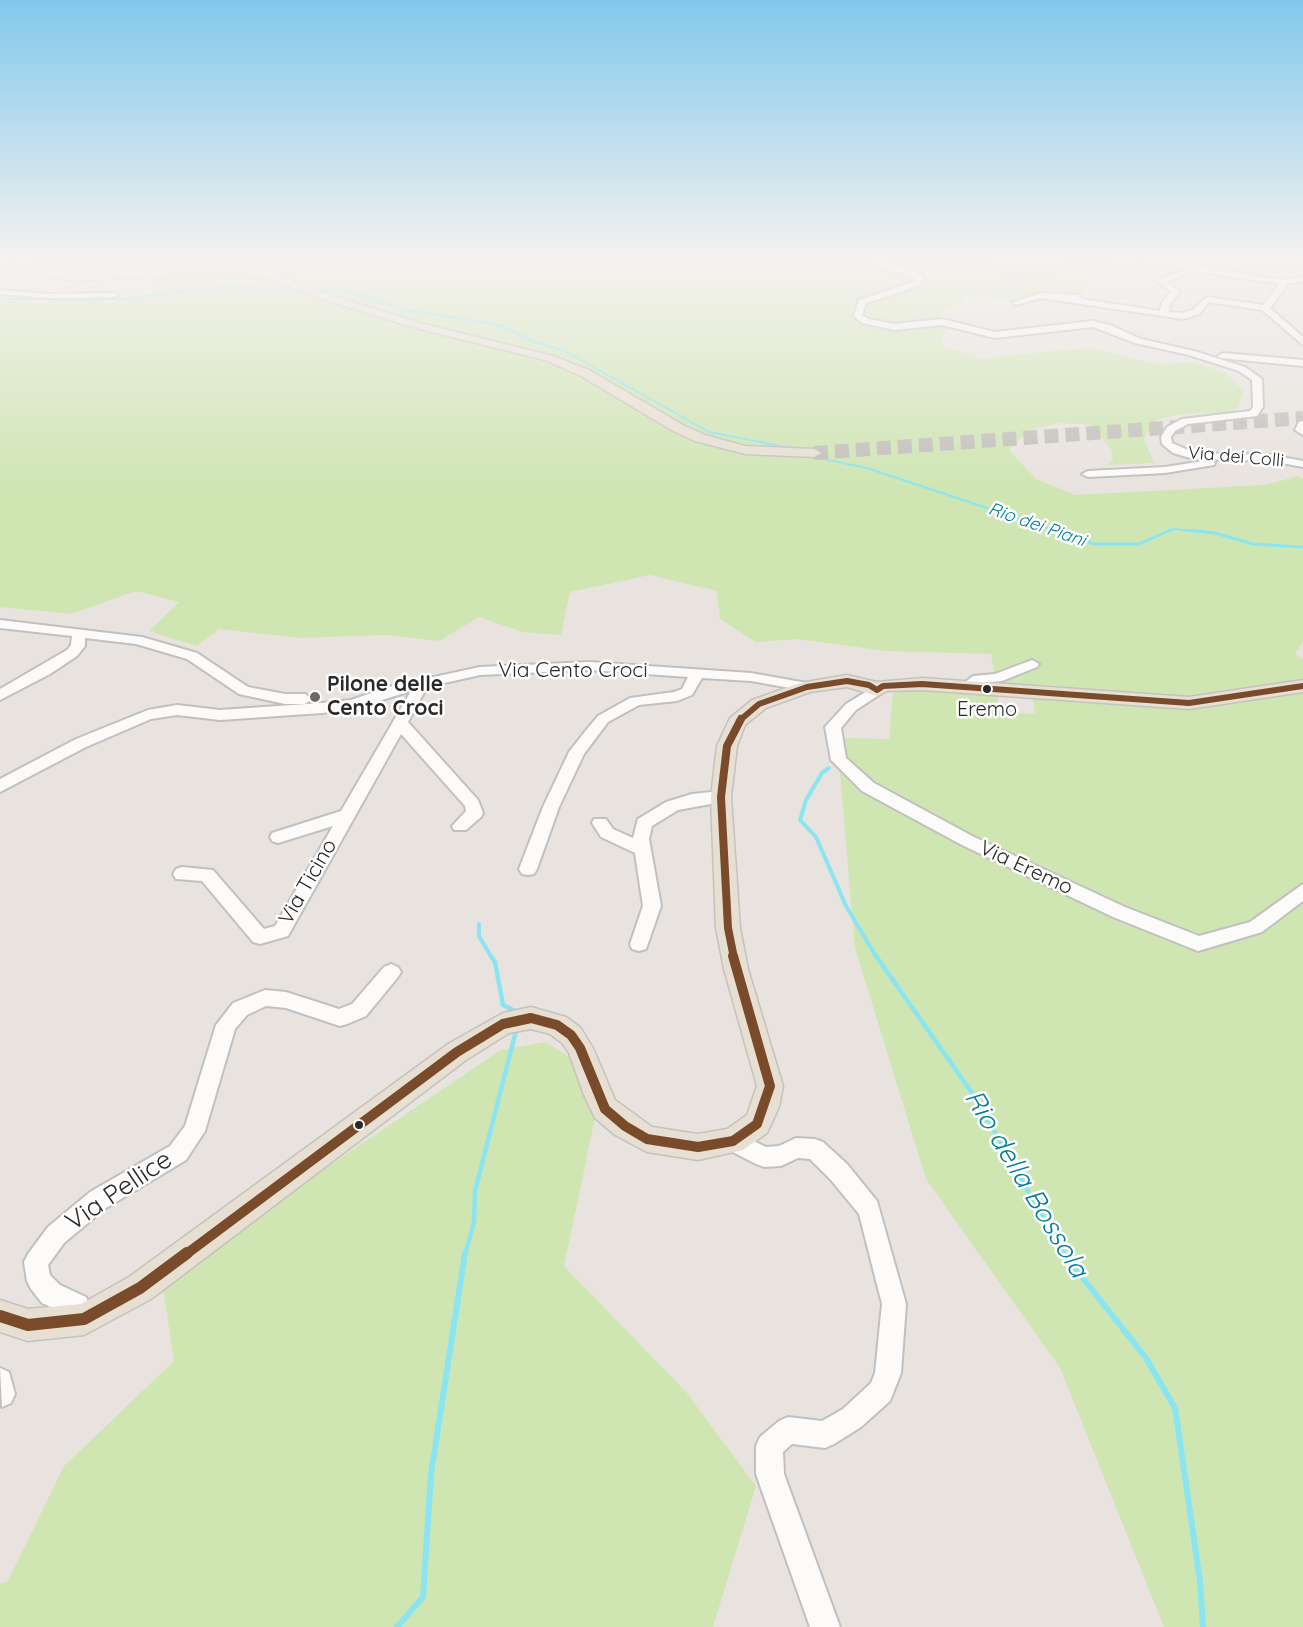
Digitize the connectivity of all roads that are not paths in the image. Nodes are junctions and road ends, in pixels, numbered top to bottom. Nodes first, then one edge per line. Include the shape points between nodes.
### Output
1 (460, 336) edge
2 (1057, 336) edge
3 (1110, 336) edge
4 (1127, 336) edge
5 (1019, 343) dead end
6 (1191, 353) junction
7 (1303, 363) edge
8 (1303, 424) edge
9 (1303, 432) edge
10 (814, 453) tunnel mouth
11 (1246, 459) junction
12 (1303, 464) edge
13 (1088, 474) dead end
14 (0, 624) edge
15 (79, 633) junction
16 (1032, 664) dead end
17 (698, 673) junction
18 (422, 684) junction
19 (1303, 686) edge
20 (807, 687) junction
21 (876, 687) junction
22 (966, 687) junction
23 (0, 695) edge
24 (374, 695) junction
25 (400, 723) junction
26 (0, 786) edge
27 (721, 796) junction
28 (347, 815) junction
29 (600, 823) dead end
30 (460, 826) dead end
31 (278, 837) dead end
32 (644, 850) junction
33 (528, 869) dead end
34 (182, 874) dead end
35 (1303, 891) edge
36 (639, 944) dead end
37 (391, 972) dead end
38 (733, 1142) junction
39 (0, 1316) edge
40 (84, 1319) junction
41 (825, 1627) edge

1 - 10 main road via 524,350 585,372 700,438 760,452
2 - 5 street
3 - 6 street via 1127,343
4 - 6 street, Via dei Colli
6 - 7 street
6 - 11 street, Via dei Colli via 1242,369 1257,379 1258,407 1253,414 1239,417 1178,424 1166,437 1167,444 1194,456
8 - 9 street
11 - 12 street, Via dei Colli
11 - 13 street via 1165,470
14 - 15 street
15 - 23 street via 78,646 72,653
15 - 24 street via 136,640 192,656 231,684 252,693 285,699
16 - 22 street via 997,678 978,679
17 - 18 street, Via Cento Croci via 589,666 521,668 480,671
17 - 20 street, Via Cento Croci
17 - 33 street via 687,692 635,701 603,719 577,752
18 - 24 street, Via Cento Croci
18 - 25 street, Via Ticino
19 - 22 main road via 1189,703
20 - 21 main road via 847,681
20 - 27 main road via 759,704 737,722 727,746
21 - 22 main road
21 - 35 street, Via Eremo via 833,727 839,760 868,787 979,846 1119,912 1198,944 1256,927
24 - 26 street, Via Cento Croci via 353,704 321,708 220,715 177,710 148,715 81,743
25 - 28 street, Via Ticino
25 - 30 street via 472,804 475,813
27 - 32 street via 692,800 652,816 644,823
27 - 38 main road via 728,928 770,1086 757,1124
28 - 31 street, Via Ticino
28 - 34 street, Via Ticino via 281,931 260,937 207,875
29 - 32 street via 607,833
32 - 36 street via 652,906
37 - 40 street, Via Pellice via 359,1010 340,1018 286,1000 265,998 240,1009 226,1024 194,1131 177,1153 98,1200 56,1235 36,1262 39,1281 51,1294 77,1306
38 - 40 main road via 698,1147 647,1139 605,1109 571,1035 557,1025 531,1018 503,1024 457,1052 141,1288
38 - 41 street via 764,1157 781,1156 796,1148 814,1149 839,1172 869,1209 894,1304 888,1373 881,1392 825,1435 788,1430 769,1446 770,1474
39 - 40 main road via 28,1325

